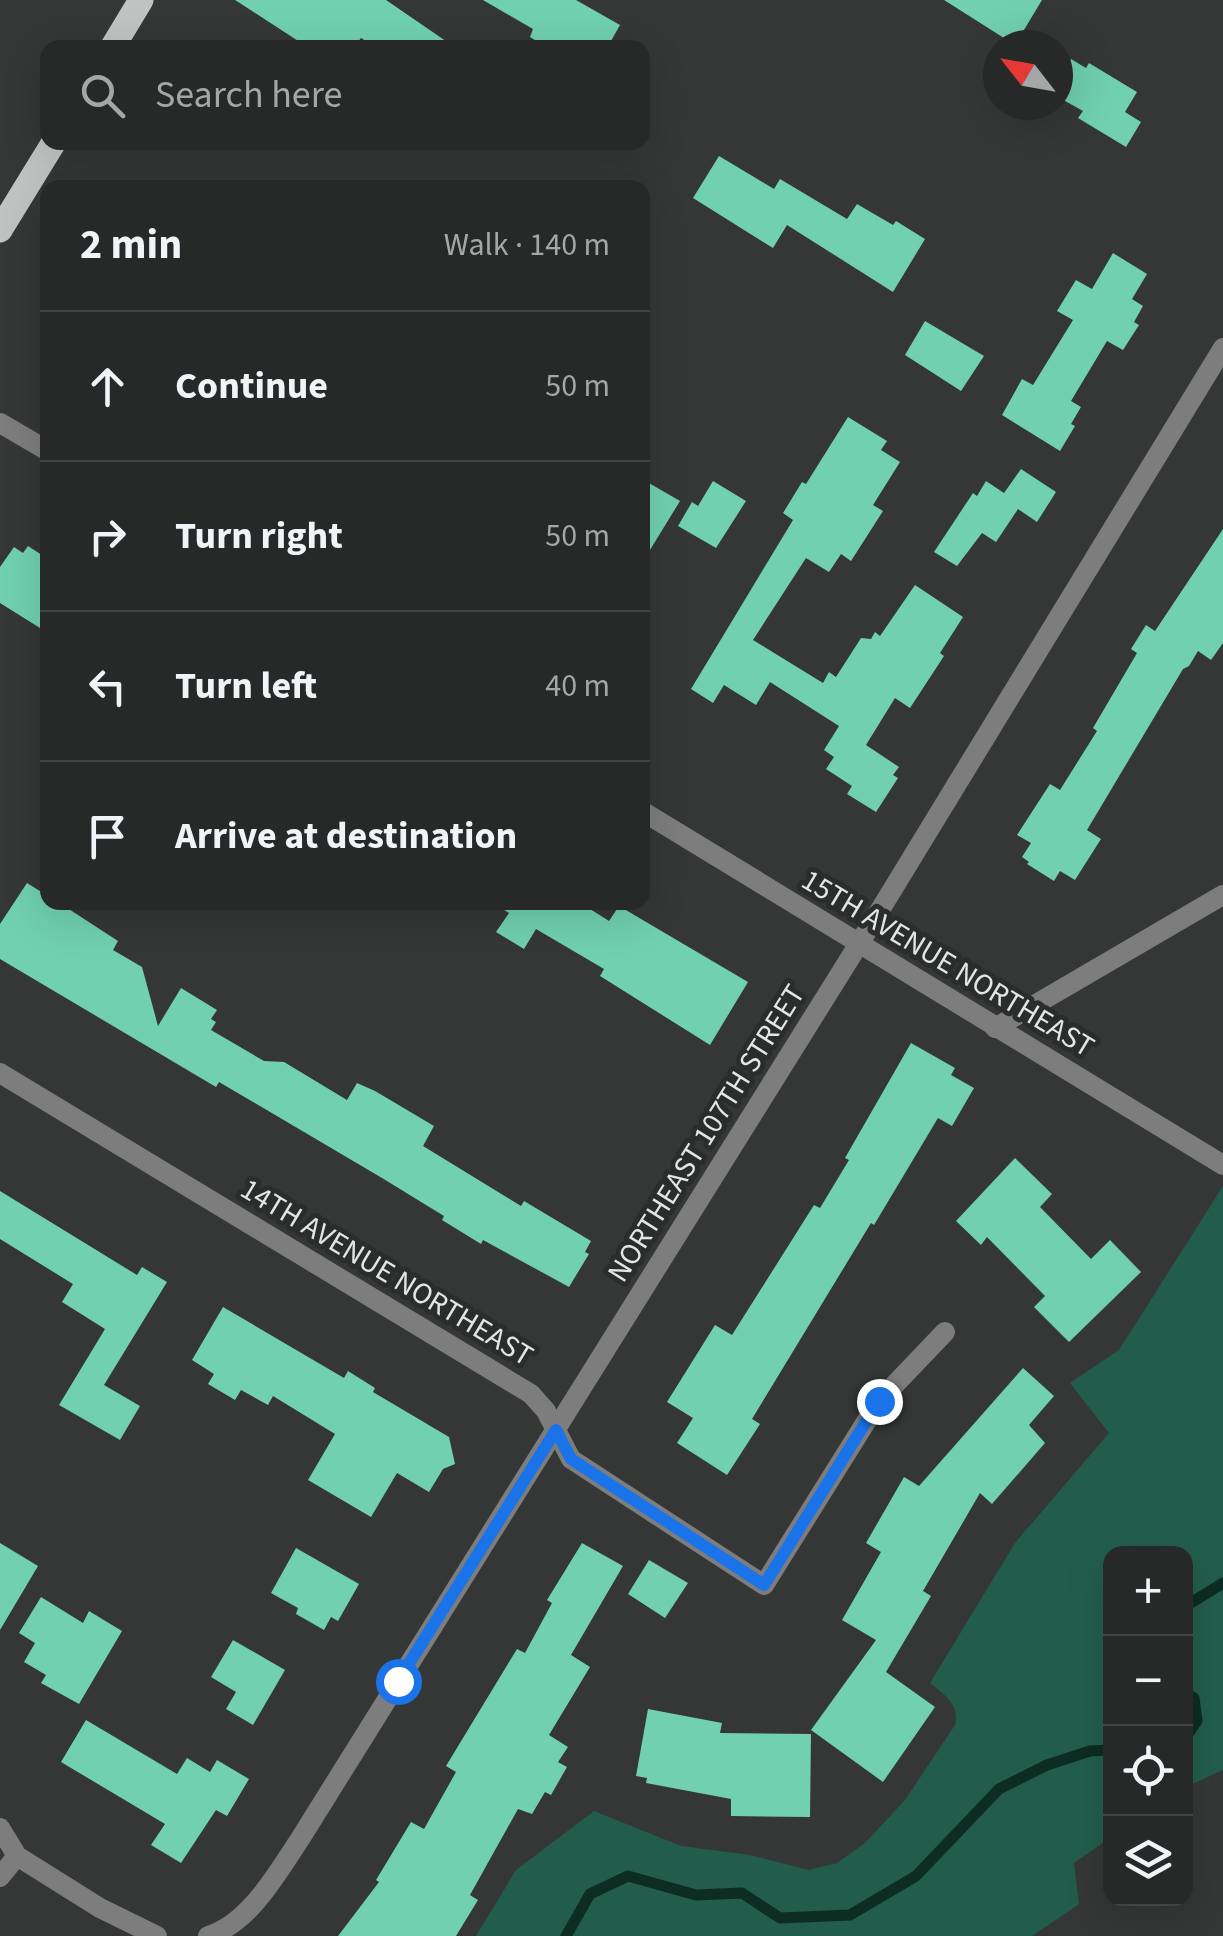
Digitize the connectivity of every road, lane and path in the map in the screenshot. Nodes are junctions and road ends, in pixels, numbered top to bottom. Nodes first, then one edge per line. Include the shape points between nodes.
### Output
1 (141, 0) edge
2 (117, 40) edge
3 (49, 150) edge
4 (0, 230) edge
5 (1223, 348) edge
6 (0, 423) edge
7 (40, 447) edge
8 (650, 817) edge
9 (1223, 895) edge
10 (860, 944) junction
11 (995, 1028) junction
12 (0, 1073) edge
13 (1223, 1165) edge
14 (945, 1332) dead end
15 (556, 1430) junction
16 (0, 1828) edge
17 (17, 1856) junction
18 (0, 1876) edge
19 (213, 1935) edge
20 (157, 1936) edge

1 - 2 main road
3 - 4 main road
5 - 10 street, NORTHEAST 107TH STREET
6 - 7 street
8 - 10 street, 15TH AVENUE NORTHEAST
9 - 11 street
10 - 11 street, 15TH AVENUE NORTHEAST
10 - 15 street, NORTHEAST 107TH STREET
11 - 13 street, 15TH AVENUE NORTHEAST
12 - 15 street, 14TH AVENUE NORTHEAST via 516,1384
14 - 15 street, 14TH AVENUE NORTHEAST via 879,1401 764,1585 571,1459
15 - 19 street, NORTHEAST 107TH STREET via 300,1838 249,1908
16 - 17 street
17 - 18 street
17 - 20 street

